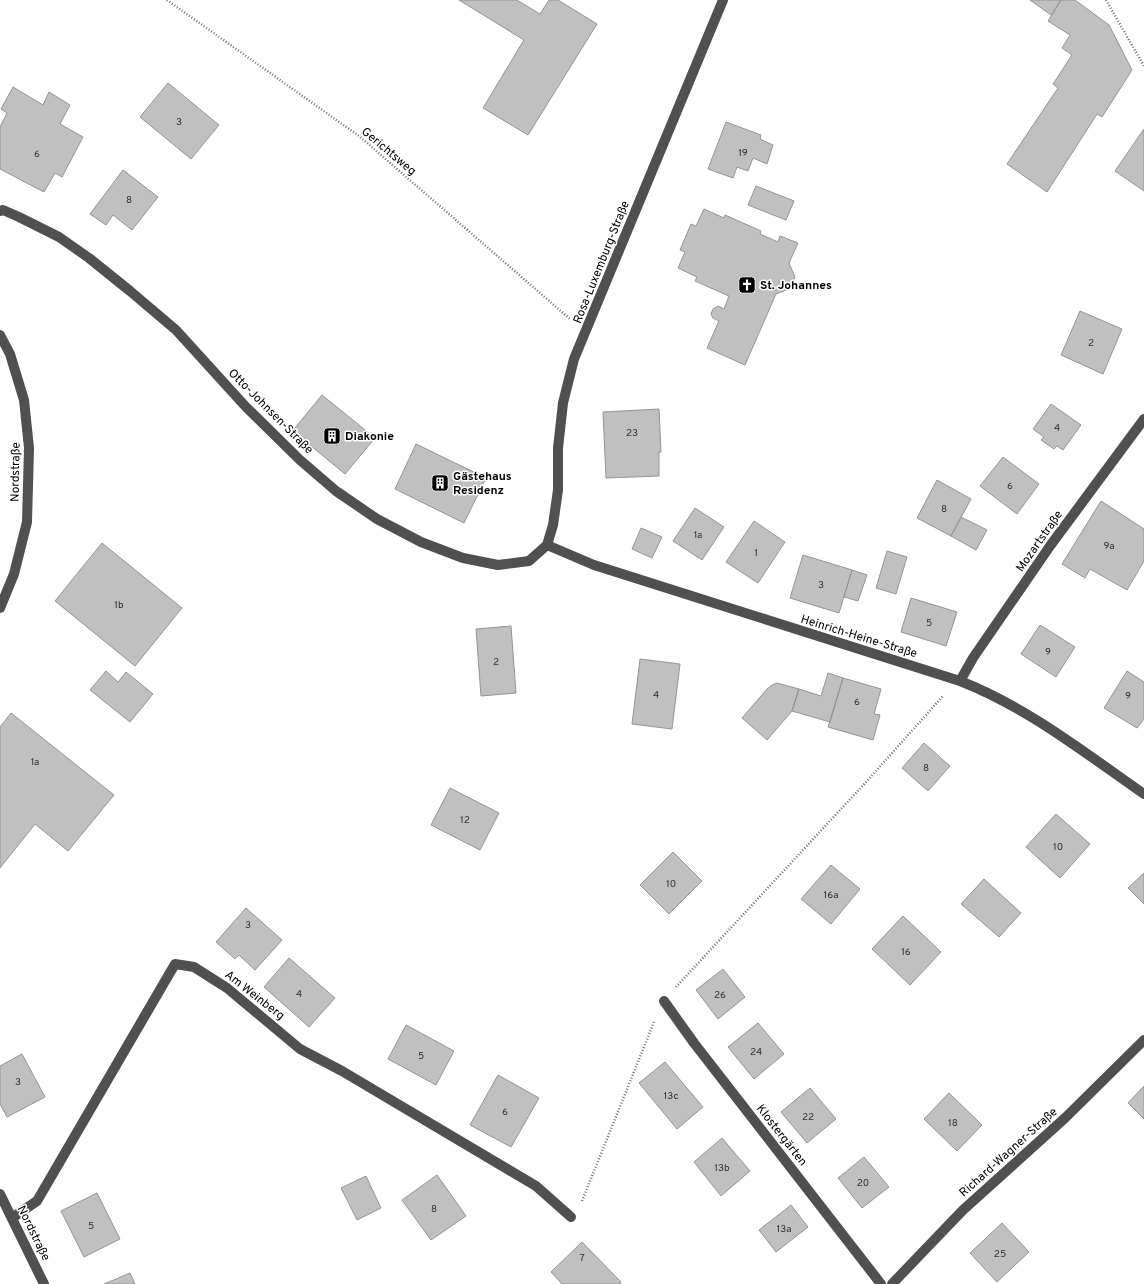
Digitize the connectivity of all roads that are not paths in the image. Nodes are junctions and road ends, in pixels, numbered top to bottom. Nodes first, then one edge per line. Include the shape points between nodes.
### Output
1 (723, 0) edge
2 (0, 211) edge
3 (0, 335) edge
4 (1144, 420) edge
5 (547, 545) junction
6 (0, 608) edge
7 (960, 681) junction
8 (1144, 794) edge
9 (664, 1001) road end
10 (1144, 1040) edge
11 (0, 1194) edge
12 (571, 1217) road end
13 (12, 1218) junction
14 (44, 1284) edge
15 (881, 1284) edge
16 (892, 1284) edge

1 - 5 street, Rosa-Luxemburg-Straße via 574,359 563,403 558,448 558,490
2 - 5 street, Otto-Johnsen-Straße via 4,210 59,237 130,291 176,330 246,407 300,460 336,492 377,519 421,542 463,558 498,565 529,561
3 - 6 street, Nordstraße via 10,354 24,400 29,448 27,522 14,574
4 - 7 street, Mozartstraße via 1050,546
5 - 7 street, Heinrich-Heine-Straße via 594,565
7 - 8 street, Heinrich-Heine-Straße via 985,691 1045,726
9 - 15 street, Klostergärten via 699,1050
10 - 16 street, Richard-Wagner-Straße via 1065,1118 963,1210
11 - 13 street, Nordstraße
12 - 13 street, Am Weinberg via 536,1186 342,1071 300,1049 227,988 194,967 175,964 37,1201
13 - 14 street, Nordstraße

